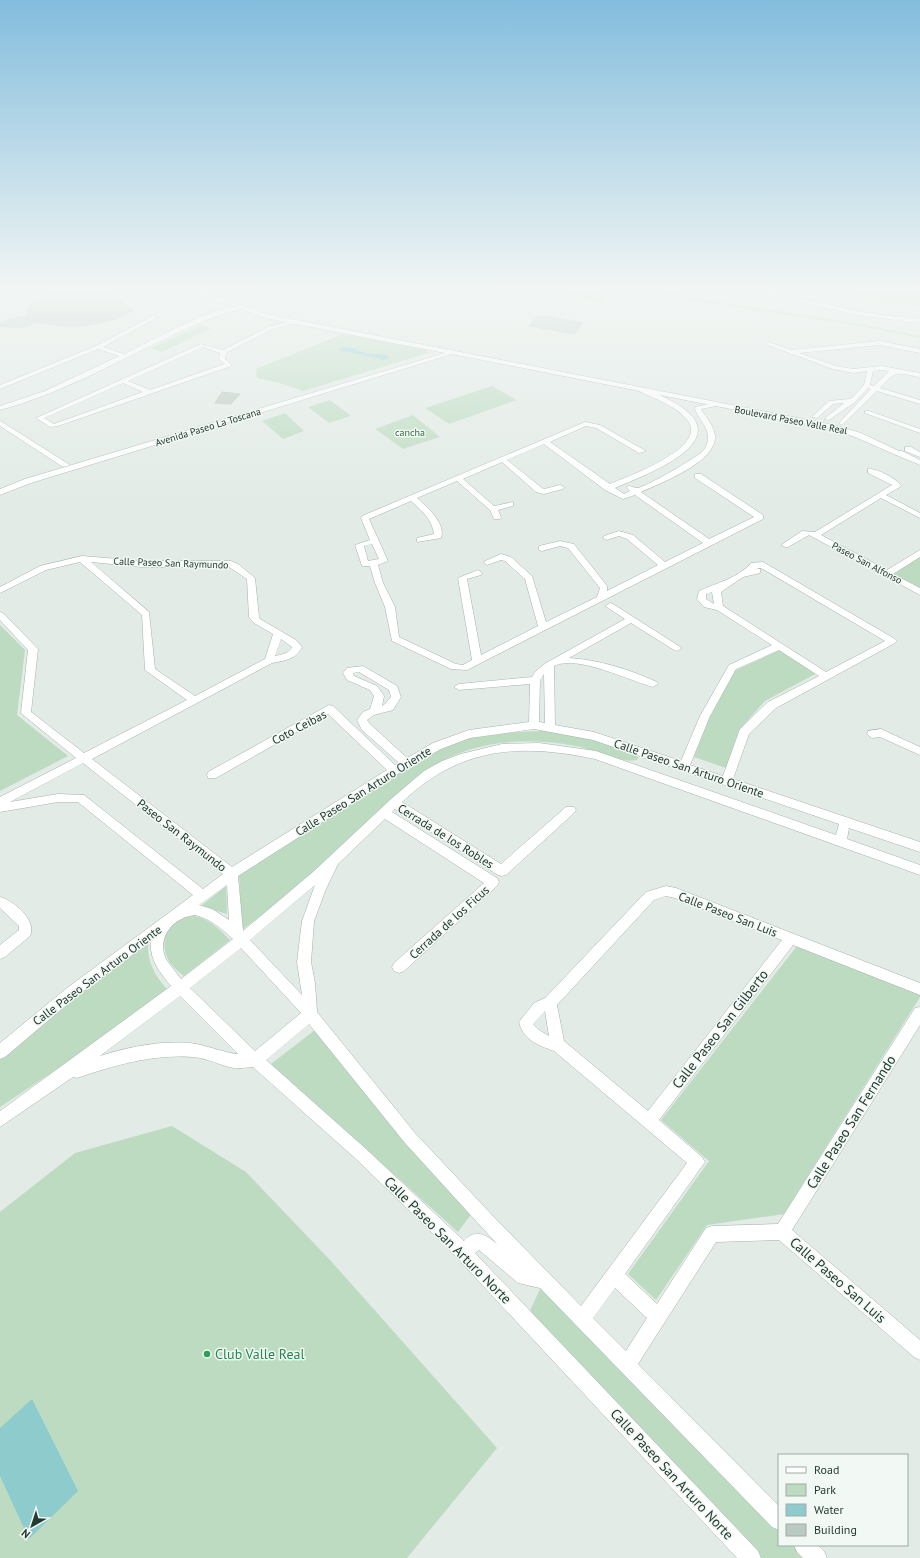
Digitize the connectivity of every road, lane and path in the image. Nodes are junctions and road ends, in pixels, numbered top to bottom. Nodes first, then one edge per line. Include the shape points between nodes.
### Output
1 (57, 364) edge
2 (108, 364) edge
3 (161, 364) edge
4 (229, 364) edge
5 (401, 364) edge
6 (407, 364) edge
7 (513, 364) edge
8 (531, 364) edge
9 (822, 364) edge
10 (881, 368) junction
11 (897, 370) junction
12 (870, 372) junction
13 (889, 374) junction
14 (920, 375) edge
15 (357, 378) junction
16 (124, 381) junction
17 (868, 386) junction
18 (0, 387) edge
19 (876, 388) junction
20 (641, 390) junction
21 (150, 393) junction
22 (851, 401) junction
23 (863, 401) junction
24 (920, 402) edge
25 (732, 404) junction
26 (714, 405) junction
27 (0, 408) edge
28 (867, 412) dead end
29 (816, 417) junction
30 (827, 419) junction
31 (0, 423) edge
32 (842, 423) junction
33 (190, 430) junction
34 (920, 431) edge
35 (878, 436) junction
36 (548, 440) junction
37 (870, 440) junction
38 (900, 450) junction
39 (642, 451) dead end
40 (920, 454) edge
41 (675, 455) junction
42 (502, 459) junction
43 (661, 462) junction
44 (692, 463) junction
45 (920, 463) edge
46 (66, 465) junction
47 (676, 471) junction
48 (871, 471) dead end
49 (698, 476) dead end
50 (458, 478) junction
51 (0, 485) edge
52 (614, 485) junction
53 (560, 487) dead end
54 (638, 490) junction
55 (0, 492) edge
56 (882, 496) junction
57 (412, 498) junction
58 (510, 504) dead end
59 (493, 509) junction
60 (920, 516) edge
61 (498, 517) dead end
62 (814, 535) junction
63 (607, 538) dead end
64 (420, 540) dead end
65 (712, 541) junction
66 (376, 542) junction
67 (785, 545) dead end
68 (542, 548) dead end
69 (920, 553) edge
70 (82, 559) junction
71 (487, 562) dead end
72 (125, 563) junction
73 (372, 563) junction
74 (664, 566) junction
75 (478, 573) dead end
76 (887, 574) junction
77 (101, 575) junction
78 (632, 583) junction
79 (721, 586) junction
80 (604, 588) junction
81 (0, 590) edge
82 (920, 592) edge
83 (601, 598) junction
84 (610, 606) dead end
85 (719, 607) junction
86 (0, 615) edge
87 (632, 619) junction
88 (544, 628) junction
89 (869, 628) junction
90 (278, 634) junction
91 (779, 646) junction
92 (677, 648) dead end
93 (577, 650) junction
94 (873, 651) junction
95 (269, 661) junction
96 (477, 662) junction
97 (553, 663) junction
98 (595, 664) junction
99 (826, 676) junction
100 (535, 680) junction
101 (653, 684) dead end
102 (458, 686) dead end
103 (194, 700) junction
104 (376, 710) junction
105 (534, 725) junction
106 (550, 726) junction
107 (872, 734) dead end
108 (920, 751) edge
109 (644, 753) junction
110 (84, 758) junction
111 (406, 763) junction
112 (684, 767) junction
113 (394, 770) junction
114 (638, 770) junction
115 (212, 774) dead end
116 (727, 781) junction
117 (0, 802) edge
118 (394, 803) junction
119 (0, 808) edge
120 (570, 810) dead end
121 (384, 813) junction
122 (844, 822) junction
123 (840, 842) junction
124 (920, 847) edge
125 (338, 856) junction
126 (920, 870) edge
127 (232, 874) junction
128 (204, 896) junction
129 (0, 902) edge
130 (182, 911) junction
131 (164, 924) junction
132 (239, 938) junction
133 (791, 938) junction
134 (0, 953) edge
135 (399, 967) dead end
136 (180, 987) junction
137 (920, 989) edge
138 (550, 1003) junction
139 (920, 1013) edge
140 (310, 1014) junction
141 (558, 1045) junction
142 (0, 1052) edge
143 (255, 1060) junction
144 (65, 1076) junction
145 (0, 1120) edge
146 (649, 1121) junction
147 (782, 1232) junction
148 (464, 1253) junction
149 (614, 1275) junction
150 (544, 1280) junction
151 (658, 1316) junction
152 (582, 1319) junction
153 (920, 1351) edge
154 (627, 1364) junction
155 (778, 1519) edge
156 (805, 1546) edge
157 (751, 1558) edge
158 (817, 1558) edge

1 - 18 street
2 - 27 street via 47,392
3 - 16 street
4 - 21 street
5 - 15 street, Avenida Paseo La Toscana
6 - 15 street, Avenida Paseo La Toscana
7 - 20 street, Boulevard Paseo Valle Real
8 - 25 street, Boulevard Paseo Valle Real
9 - 12 street via 835,368
10 - 11 street
10 - 12 street
10 - 13 street
11 - 13 street
11 - 14 street
12 - 17 street
13 - 19 street
15 - 33 street, Avenida Paseo La Toscana
16 - 21 street
16 - 21 street via 39,418 52,426
17 - 19 street
17 - 22 street
19 - 23 street
19 - 24 street
20 - 26 street, Boulevard Paseo Valle Real
20 - 41 street via 676,407 695,427 691,442
22 - 23 street
22 - 29 street via 831,402
22 - 30 street
23 - 32 street
25 - 26 street, Boulevard Paseo Valle Real
25 - 29 street, Boulevard Paseo Valle Real
25 - 37 street, Boulevard Paseo Valle Real via 822,424
26 - 44 street via 698,407 710,428 711,445
28 - 34 street
29 - 30 street, Boulevard Paseo Valle Real
30 - 32 street, Boulevard Paseo Valle Real
31 - 46 street
32 - 35 street, Boulevard Paseo Valle Real
33 - 46 street, Avenida Paseo La Toscana
33 - 55 street, Avenida Paseo La Toscana
35 - 37 street
35 - 38 street, Boulevard Paseo Valle Real
36 - 39 street via 589,423
36 - 42 street
36 - 52 street
37 - 38 street, Boulevard Paseo Valle Real
38 - 40 street
38 - 45 street
41 - 43 street
41 - 44 street
42 - 50 street
42 - 53 street via 539,490 544,492
43 - 47 street
43 - 52 street
44 - 47 street
46 - 51 street, Avenida Paseo La Toscana via 20,476
47 - 54 street
48 - 56 street via 897,484
49 - 65 street via 760,517
50 - 57 street
50 - 59 street
52 - 54 street
52 - 54 street via 623,497
54 - 65 street
56 - 60 street
56 - 62 street
57 - 64 street via 434,518 438,527 438,536
57 - 66 street via 366,518
58 - 59 street
59 - 61 street
62 - 67 street via 805,533
62 - 76 street, Paseo San Alfonso
63 - 74 street via 619,533 630,537
65 - 74 street
66 - 73 street via 384,561
66 - 73 street via 359,545 365,564
68 - 80 street via 560,543 571,546
69 - 76 street
70 - 72 street, Calle Paseo San Raymundo
70 - 77 street
70 - 81 street, Calle Paseo San Raymundo via 42,568
71 - 88 street via 501,557 508,559 529,578
72 - 77 street
72 - 90 street, Calle Paseo San Raymundo via 235,566 251,578 255,619
73 - 96 street via 390,607 395,639 454,667 464,668
74 - 78 street
75 - 96 street via 462,578
76 - 82 street, Paseo San Alfonso
77 - 103 street via 146,614 150,670
78 - 80 street
78 - 83 street
79 - 85 street via 716,592
79 - 85 street via 708,590 702,594 701,599 704,604 713,608
79 - 89 street via 750,570 777,574
80 - 83 street
83 - 88 street
84 - 87 street
85 - 91 street
86 - 110 street, Paseo San Raymundo via 33,649 26,713
87 - 92 street
87 - 93 street
88 - 96 street
89 - 94 street via 873,637
89 - 94 street via 892,641
90 - 95 street
90 - 95 street, Calle Paseo San Raymundo via 297,646 295,652
91 - 99 street
91 - 112 street via 732,667 705,716
93 - 97 street
93 - 98 street
94 - 99 street
95 - 103 street, Calle Paseo San Raymundo
97 - 98 street
97 - 100 street via 538,674
97 - 106 street
98 - 101 street
99 - 116 street via 772,705 744,732
100 - 102 street
100 - 105 street
103 - 110 street, Calle Paseo San Raymundo
104 - 104 street via 389,707 396,697 393,688 360,668 350,670 350,678 370,686 379,694 380,701
104 - 111 street via 363,718 362,724
105 - 106 street, Calle Paseo San Arturo Oriente
105 - 111 street, Calle Paseo San Arturo Oriente via 469,734 437,746
106 - 109 street, Calle Paseo San Arturo Oriente via 594,736
107 - 108 street via 881,733
109 - 112 street, Calle Paseo San Arturo Oriente
109 - 114 street
110 - 117 street, Calle Paseo San Raymundo
110 - 127 street, Paseo San Raymundo
111 - 113 street, Calle Paseo San Arturo Oriente
112 - 116 street, Calle Paseo San Arturo Oriente
113 - 115 street, Coto Ceibas via 328,709
113 - 127 street, Calle Paseo San Arturo Oriente
114 - 118 street, Calle Paseo San Arturo Oriente via 571,749 542,746 508,747 472,755 445,765 414,785
114 - 123 street, Calle Paseo San Arturo Oriente
116 - 122 street, Calle Paseo San Arturo Oriente
118 - 120 street, Cerrada de los Robles via 502,871
118 - 121 street, Calle Paseo San Arturo Oriente
119 - 128 street via 62,797 80,798
121 - 125 street, Calle Paseo San Arturo Oriente
121 - 135 street, Cerrada de los Ficus via 493,882
122 - 123 street
122 - 124 street, Calle Paseo San Arturo Oriente
123 - 126 street, Calle Paseo San Arturo Oriente
125 - 132 street, Calle Paseo San Arturo Oriente via 296,895
125 - 140 street, Calle Paseo San Arturo Oriente via 320,888 308,921 304,962
127 - 128 street, Calle Paseo San Arturo Oriente
127 - 132 street, Paseo San Raymundo
128 - 130 street, Calle Paseo San Arturo Oriente
129 - 134 street via 25,924 24,932
130 - 131 street, Calle Paseo San Arturo Oriente
130 - 132 street via 208,913 222,921
131 - 136 street, Calle Paseo San Arturo Norte via 158,935 159,958
131 - 142 street, Calle Paseo San Arturo Oriente via 72,992
132 - 136 street, Calle Paseo San Arturo Oriente
132 - 140 street
133 - 137 street, Calle Paseo San Luis
133 - 138 street, Calle Paseo San Luis via 676,893 660,892 650,896
133 - 146 street, Calle Paseo San Gilberto
136 - 143 street, Calle Paseo San Arturo Norte
136 - 144 street, Calle Paseo San Arturo Oriente
138 - 141 street
138 - 141 street, Calle Paseo San Luis via 539,1007 528,1018 526,1025 544,1042
139 - 147 street, Calle Paseo San Fernando
140 - 143 street
140 - 150 street via 410,1138
141 - 146 street, Calle Paseo San Luis
143 - 144 street, Calle Paseo San Arturo Oriente via 234,1061 193,1050 156,1051 122,1056
143 - 148 street, Calle Paseo San Arturo Norte via 361,1154
144 - 145 street, Calle Paseo San Arturo Oriente
146 - 149 street, Calle Paseo San Luis via 697,1162
147 - 151 street, Calle Paseo San Luis via 712,1234
147 - 153 street, Calle Paseo San Luis
148 - 150 street via 474,1241 482,1242 524,1277
148 - 157 street, Calle Paseo San Arturo Norte
149 - 151 street
149 - 152 street, Calle Paseo San Luis
150 - 152 street
151 - 154 street, Calle Paseo San Luis
152 - 154 street
154 - 155 street
156 - 158 street

